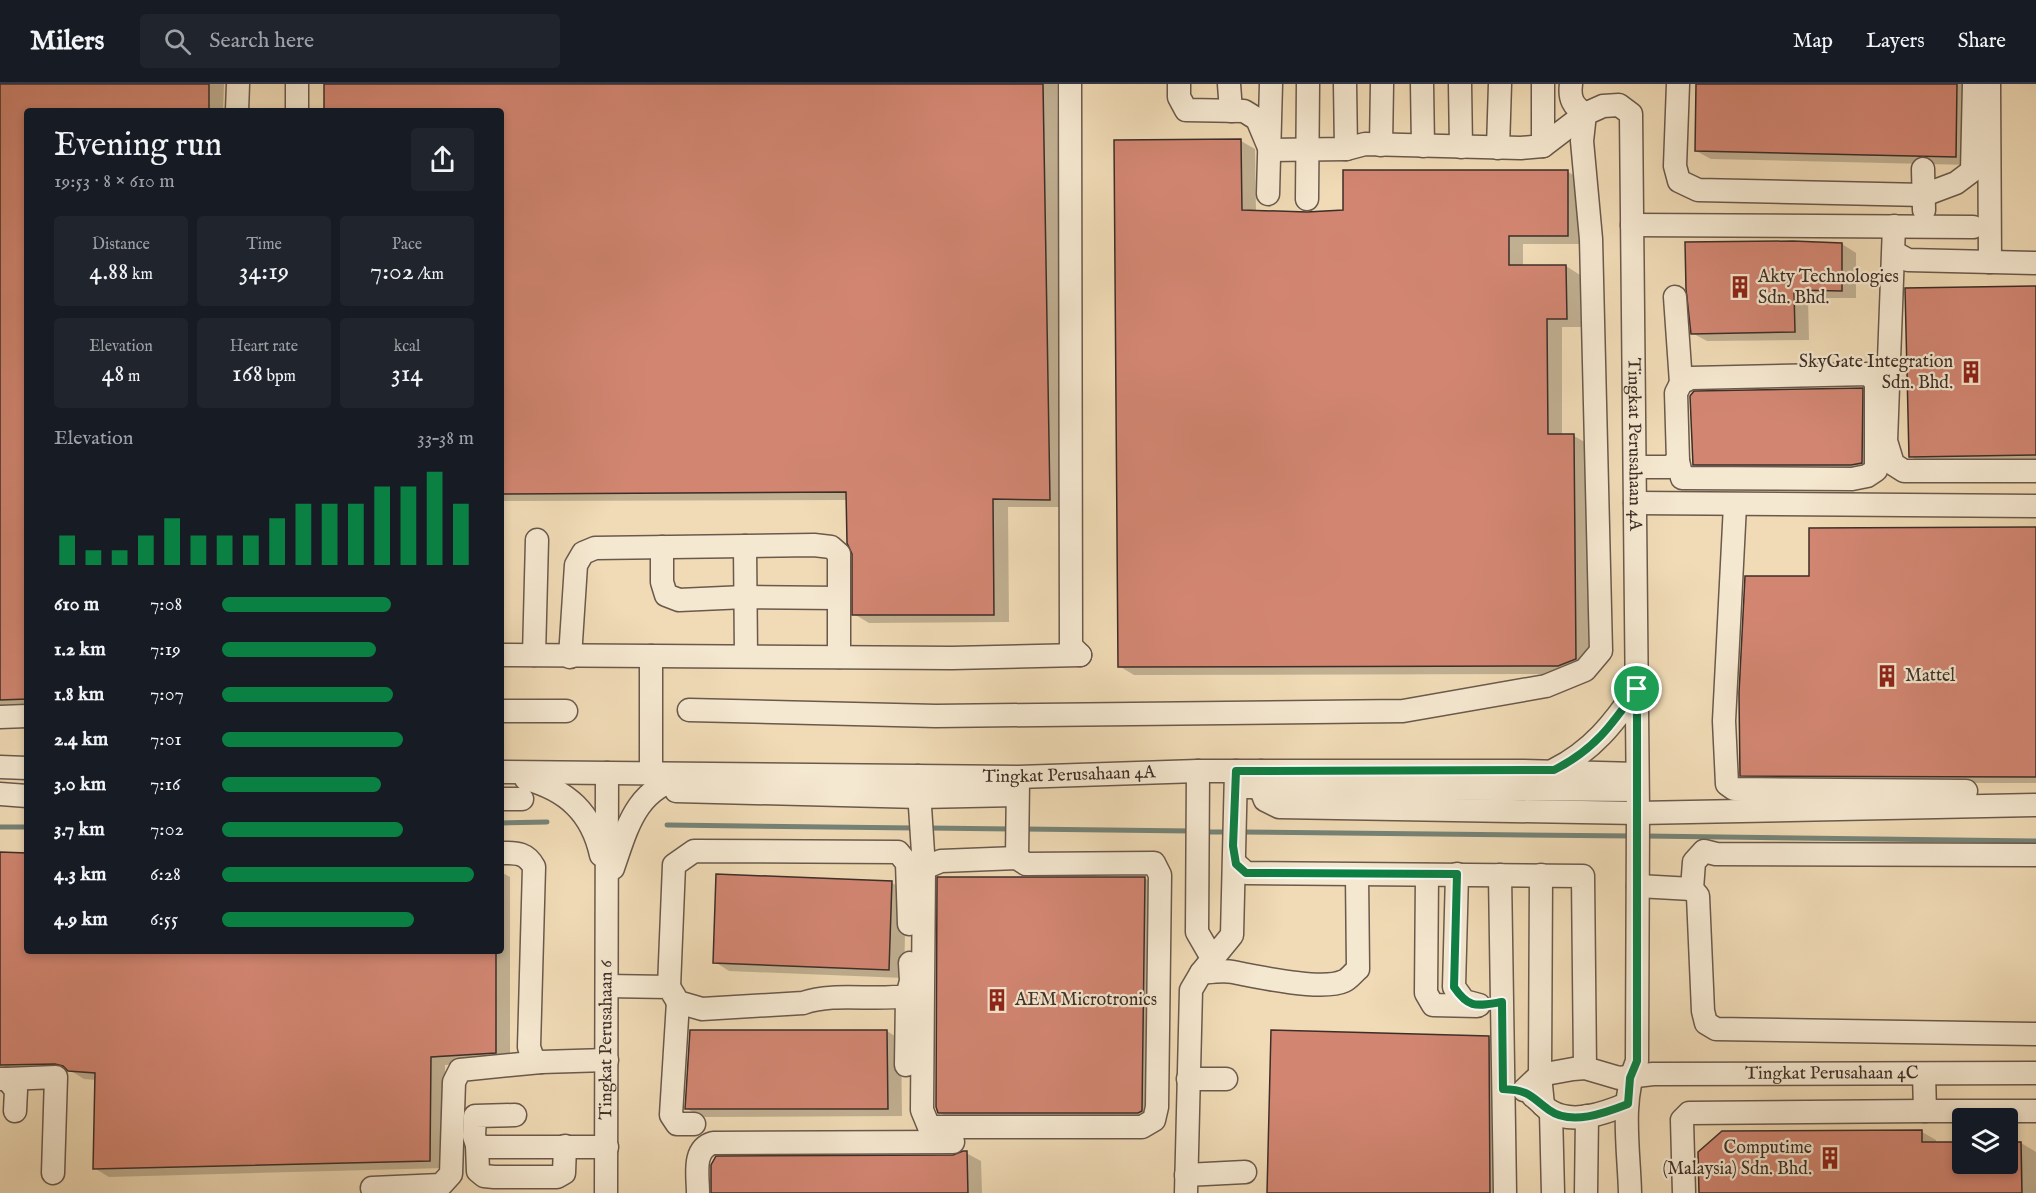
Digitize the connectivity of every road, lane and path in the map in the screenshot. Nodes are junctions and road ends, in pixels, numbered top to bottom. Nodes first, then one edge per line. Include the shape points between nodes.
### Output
1 (238, 84) edge
2 (297, 84) edge
3 (1070, 84) edge
4 (1179, 84) edge
5 (1229, 84) edge
6 (1270, 84) edge
7 (1308, 84) edge
8 (1345, 84) edge
9 (1382, 84) edge
10 (1422, 84) edge
11 (1460, 84) edge
12 (1500, 84) edge
13 (1543, 84) edge
14 (1571, 84) edge
15 (1678, 84) edge
16 (1974, 84) edge
17 (1989, 84) edge
18 (237, 108) edge
19 (297, 108) edge
20 (1231, 111) junction
21 (1585, 114) junction
22 (1382, 145) junction
23 (1423, 146) junction
24 (1543, 146) junction
25 (1461, 147) junction
26 (1498, 147) junction
27 (1346, 149) junction
28 (1270, 150) junction
29 (1309, 150) junction
30 (1923, 169) dead end
31 (1268, 194) dead end
32 (1924, 195) junction
33 (1307, 199) dead end
34 (1632, 225) junction
35 (1894, 226) junction
36 (1925, 226) junction
37 (1973, 227) dead end
38 (1895, 253) junction
39 (1990, 262) junction
40 (2036, 263) edge
41 (1675, 297) dead end
42 (1681, 383) junction
43 (1678, 461) junction
44 (1635, 466) junction
45 (2036, 471) edge
46 (1635, 503) junction
47 (1735, 505) junction
48 (2036, 506) edge
49 (537, 540) dead end
50 (745, 546) junction
51 (662, 548) junction
52 (745, 597) junction
53 (839, 598) junction
54 (504, 655) edge
55 (534, 655) junction
56 (651, 656) junction
57 (746, 656) junction
58 (570, 657) junction
59 (839, 657) junction
60 (1637, 689) junction
61 (689, 710) dead end
62 (504, 711) edge
63 (566, 711) dead end
64 (24, 716) edge
65 (0, 717) edge
66 (0, 767) edge
67 (24, 768) edge
68 (1198, 771) junction
69 (1523, 771) junction
70 (504, 773) edge
71 (607, 773) junction
72 (504, 774) edge
73 (651, 774) junction
74 (1260, 779) junction
75 (712, 780) junction
76 (1637, 782) junction
77 (1235, 789) junction
78 (2036, 790) edge
79 (676, 791) dead end
80 (0, 794) edge
81 (1018, 794) junction
82 (920, 795) junction
83 (24, 796) edge
84 (2036, 805) edge
85 (1638, 813) junction
86 (1017, 851) junction
87 (504, 853) edge
88 (1234, 855) junction
89 (2036, 855) edge
90 (924, 868) junction
91 (1427, 874) junction
92 (1457, 874) junction
93 (1357, 875) junction
94 (1500, 875) junction
95 (1541, 875) junction
96 (607, 886) junction
97 (1638, 886) junction
98 (1692, 889) junction
99 (1207, 966) junction
100 (607, 986) junction
101 (674, 995) junction
102 (907, 996) junction
103 (1502, 1002) junction
104 (1477, 1006) junction
105 (2036, 1034) edge
106 (607, 1060) junction
107 (541, 1062) junction
108 (906, 1065) dead end
109 (1585, 1068) junction
110 (2036, 1073) edge
111 (1924, 1074) junction
112 (1630, 1078) junction
113 (3, 1079) edge
114 (1188, 1079) junction
115 (1226, 1079) dead end
116 (1522, 1085) junction
117 (1628, 1104) junction
118 (1547, 1108) junction
119 (15, 1111) dead end
120 (1925, 1111) junction
121 (2036, 1111) edge
122 (515, 1115) dead end
123 (1587, 1116) junction
124 (694, 1124) dead end
125 (972, 1142) dead end
126 (477, 1144) junction
127 (565, 1146) junction
128 (606, 1148) junction
129 (1245, 1172) dead end
130 (53, 1173) dead end
131 (1186, 1184) edge
132 (372, 1188) dead end
133 (606, 1193) edge
134 (698, 1193) edge
135 (1505, 1193) edge
136 (1553, 1193) edge
137 (1586, 1193) edge
138 (1630, 1193) edge
139 (1684, 1193) edge

1 - 18 street
2 - 19 street
3 - 59 street via 1071,646 1080,655
4 - 20 street via 1179,97 1186,110
5 - 20 street
6 - 28 street
7 - 29 street
8 - 27 street
9 - 22 street
10 - 23 street
11 - 25 street
12 - 26 street
13 - 24 street
14 - 21 street via 1569,94 1574,107
15 - 32 street via 1675,166 1679,181 1698,190
16 - 32 street via 1972,171 1956,183
17 - 39 street
20 - 28 street via 1244,111 1257,119
21 - 24 street
21 - 34 street, Tingkat Perusahaan 4A via 1603,106 1619,105 1631,114
21 - 61 street via 1582,141 1591,239 1601,651 1585,670 1546,686 1403,711 936,716
22 - 23 street
22 - 27 street
23 - 25 street
24 - 26 street
25 - 26 street
27 - 29 street
28 - 29 street
28 - 31 street
29 - 33 street
30 - 32 street
32 - 36 street
34 - 35 street
34 - 44 street, Tingkat Perusahaan 4A
35 - 36 street
35 - 38 street
36 - 37 street
38 - 39 street via 1908,260
38 - 45 street via 1886,441 1893,464 1904,471
39 - 40 street
41 - 42 street
42 - 43 street via 1676,393
42 - 43 street via 1691,378 1869,374 1876,383 1876,470 1852,479 1682,478
43 - 44 street via 1668,467
44 - 46 street, Tingkat Perusahaan 4A
46 - 47 street
46 - 60 street, Tingkat Perusahaan 4A
47 - 48 street
47 - 78 street via 1724,721 1727,784 1734,789
49 - 55 street
50 - 51 street
50 - 52 street
50 - 53 street via 831,547 839,554
51 - 52 street via 666,596 679,600
51 - 58 street via 595,548 583,554 576,565
52 - 53 street
52 - 57 street
53 - 59 street
54 - 55 street
55 - 58 street
56 - 57 street
56 - 58 street
56 - 73 street
57 - 59 street
60 - 69 street via 1601,738 1578,758 1554,770
60 - 76 street, Tingkat Perusahaan 4A
62 - 63 street
64 - 65 street
66 - 67 street
68 - 77 street, Tingkat Perusahaan 4A
68 - 81 street, Tingkat Perusahaan 4A
68 - 99 street via 1197,933
69 - 74 street, Tingkat Perusahaan 4A
69 - 76 street, Tingkat Perusahaan 4A
70 - 71 street, Tingkat Perusahaan 4A
71 - 73 street, Tingkat Perusahaan 4A
71 - 96 street, Tingkat Perusahaan 6
72 - 96 street, Tingkat Perusahaan 6 via 551,786 573,802 589,823 599,846
73 - 75 street, Tingkat Perusahaan 4A
74 - 76 street
74 - 77 street, Tingkat Perusahaan 4A
74 - 85 street via 1265,800 1279,807
75 - 79 street
75 - 82 street, Tingkat Perusahaan 4A via 879,786
75 - 96 street, Tingkat Perusahaan 6 via 672,780 647,796 627,823
76 - 85 street, Tingkat Perusahaan 4A
77 - 88 street
80 - 83 street
81 - 82 street, Tingkat Perusahaan 4A
81 - 86 street
82 - 90 street
84 - 85 street
85 - 97 street, Tingkat Perusahaan 4A
86 - 90 street via 958,870 941,861
86 - 90 street via 1026,864 1154,863 1160,875 1157,1107 1154,1120 1142,1127 929,1127 922,1110
87 - 107 street via 520,853 530,858 534,867 529,1047 533,1059
88 - 93 street via 1246,873
88 - 99 street via 1232,935
89 - 98 street via 1704,851 1694,862
91 - 92 street
91 - 93 street
91 - 104 street via 1426,993 1433,1005
92 - 94 street
92 - 104 street via 1454,987 1464,1001
93 - 99 street via 1358,969 1345,981 1293,982
94 - 95 street
94 - 103 street
95 - 109 street via 1583,876
95 - 116 street
96 - 100 street, Tingkat Perusahaan 6
97 - 98 street
97 - 112 street, Tingkat Perusahaan 4A via 1637,1061
98 - 105 street via 1698,896 1703,1011 1706,1023 1716,1029
99 - 114 street via 1191,990
100 - 101 street
100 - 106 street, Tingkat Perusahaan 6
101 - 102 street via 702,1009 803,1003 818,998
101 - 102 street via 674,865 694,851 898,852 907,863 911,981
101 - 124 street via 671,1115 677,1124
102 - 108 street
103 - 104 street
103 - 116 street
106 - 107 street
106 - 128 street, Tingkat Perusahaan 6
107 - 132 street via 460,1070 454,1082 451,1174 441,1185
109 - 112 street, Tingkat Perusahaan 4C
109 - 116 street
110 - 111 street, Tingkat Perusahaan 4C
111 - 112 street, Tingkat Perusahaan 4C via 1653,1074
111 - 120 street
112 - 117 street, Tingkat Perusahaan 4A
113 - 119 street via 16,1090
113 - 130 street via 56,1077
114 - 115 street
114 - 131 street
116 - 118 street
116 - 135 street
117 - 123 street
117 - 138 street, Tingkat Perusahaan 4A
118 - 123 street via 1579,1118
118 - 136 street
120 - 121 street
120 - 139 street via 1689,1113 1682,1120
122 - 126 street via 474,1116
123 - 137 street
125 - 134 street via 713,1143 699,1153
126 - 127 street
126 - 127 street via 478,1171 494,1177 557,1177 564,1173
127 - 128 street
128 - 133 street, Tingkat Perusahaan 6
129 - 131 street

